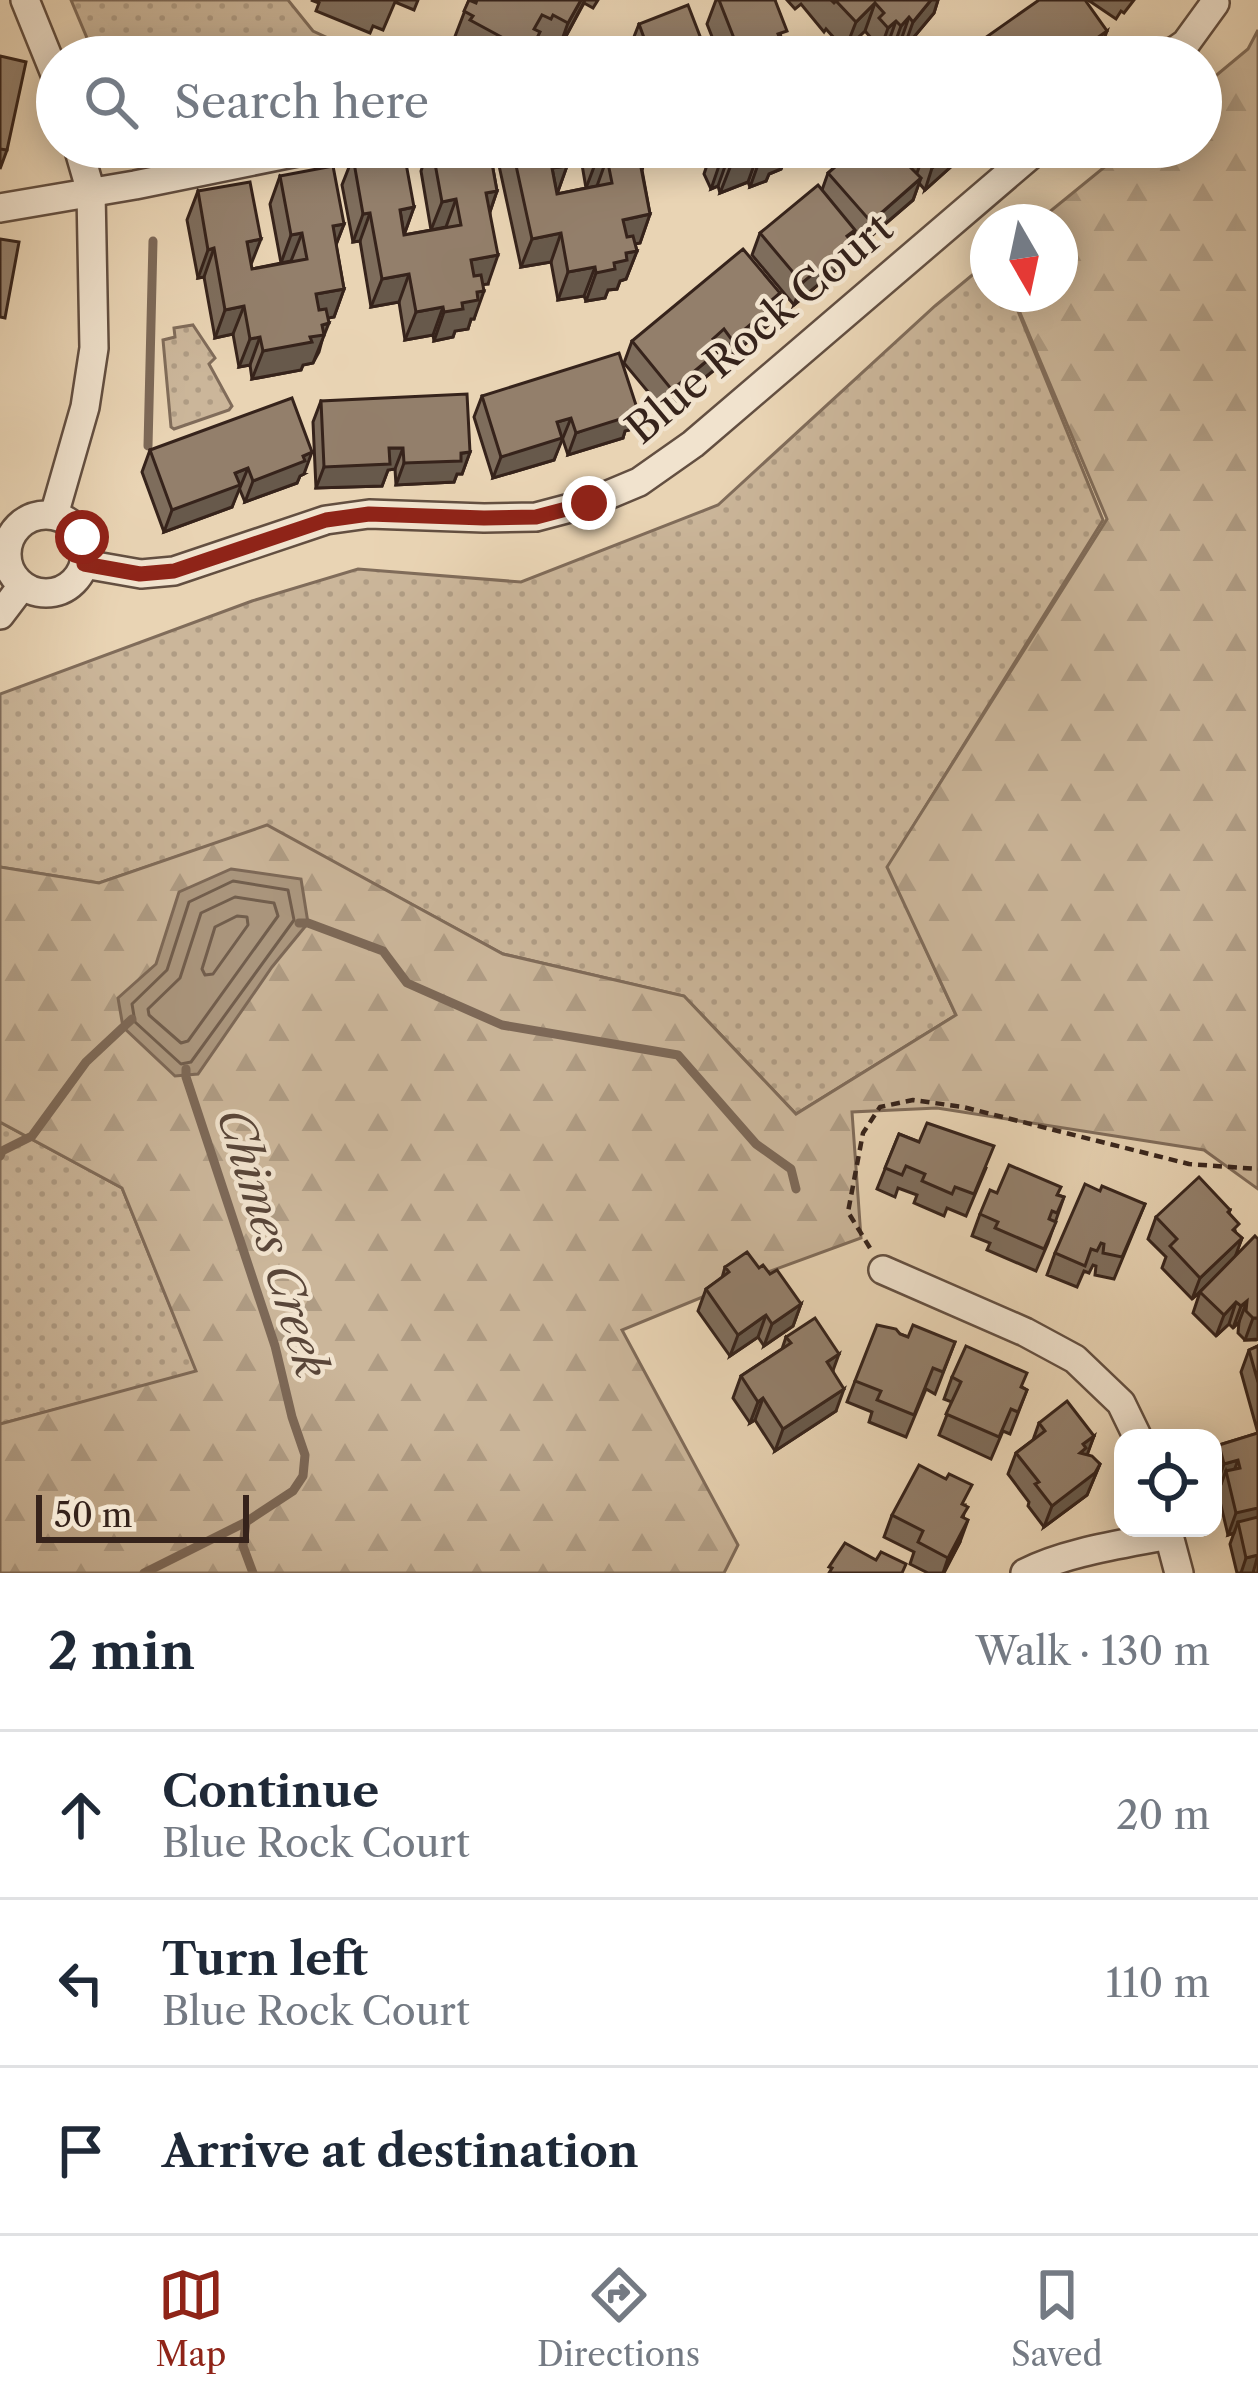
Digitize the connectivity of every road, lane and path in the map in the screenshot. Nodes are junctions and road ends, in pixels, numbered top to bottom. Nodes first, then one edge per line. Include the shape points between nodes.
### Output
1 (25, 0) edge
2 (1214, 3) dead end
3 (40, 36) edge
4 (1191, 36) edge
5 (85, 168) edge
6 (224, 168) edge
7 (1015, 168) edge
8 (92, 192) junction
9 (0, 208) edge
10 (54, 515) junction
11 (4, 543) edge
12 (84, 564) junction
13 (22, 586) junction
14 (0, 614) edge
15 (1258, 1169) edge
16 (883, 1270) joint
17 (1134, 1429) edge
18 (1149, 1537) edge
19 (1169, 1537) edge
20 (1024, 1573) edge
21 (1178, 1573) edge

1 - 3 street
2 - 4 street
5 - 8 street
6 - 8 street
7 - 12 street, Blue Rock Court via 639,482 536,517 326,520 174,571
8 - 9 street
8 - 10 street via 94,348
10 - 11 street via 28,518
10 - 12 street via 77,530
11 - 13 street
12 - 13 street via 55,592
13 - 14 street
15 - 16 path via 1189,1164 963,1107 913,1100 880,1107 863,1133 848,1212
16 - 17 street via 1075,1359 1121,1403
18 - 20 street
19 - 21 street

